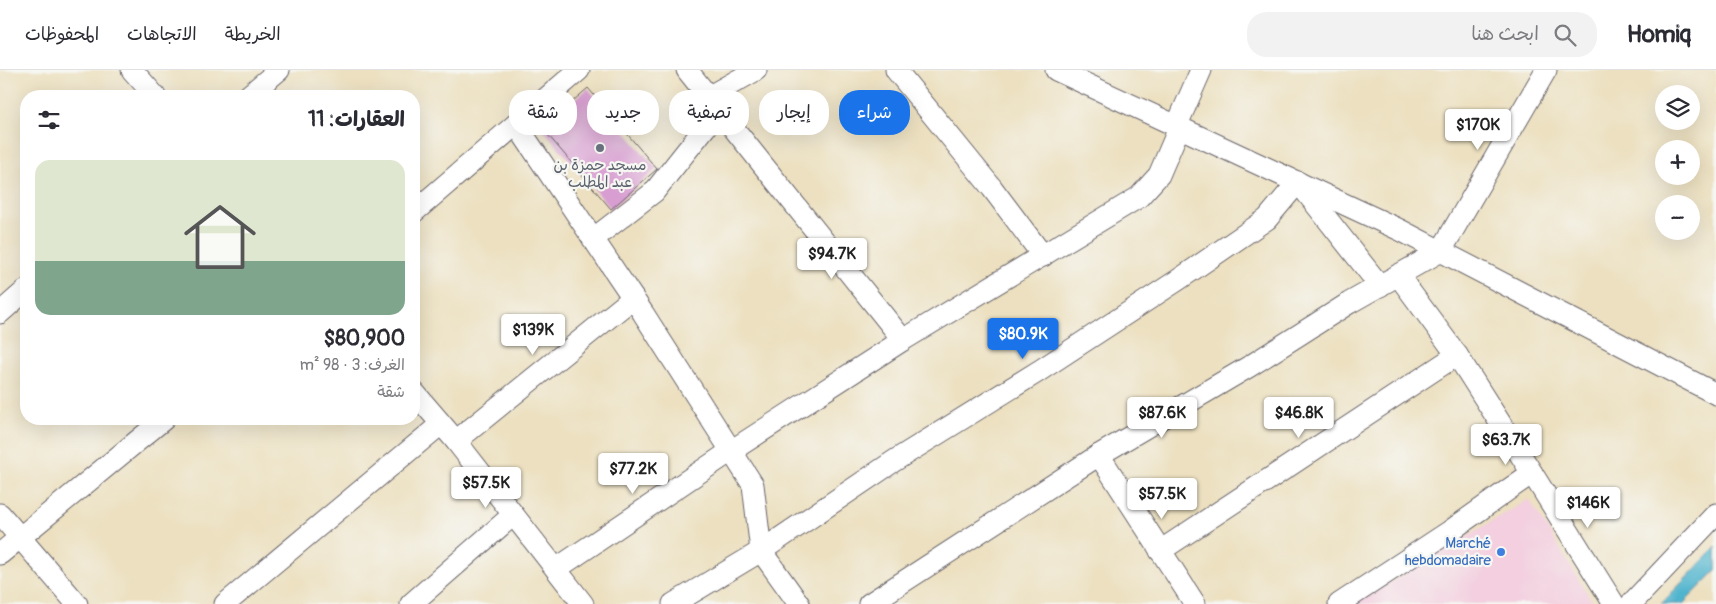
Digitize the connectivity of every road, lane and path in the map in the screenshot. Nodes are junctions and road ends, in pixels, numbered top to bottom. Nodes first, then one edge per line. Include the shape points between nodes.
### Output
1 (132, 70) edge
2 (279, 70) edge
3 (579, 70) edge
4 (687, 70) edge
5 (756, 70) edge
6 (896, 70) edge
7 (1056, 70) edge
8 (1201, 70) edge
9 (1546, 70) edge
10 (150, 90) edge
11 (255, 90) edge
12 (556, 90) edge
13 (702, 90) edge
14 (731, 90) edge
15 (1178, 126) junction
16 (509, 130) edge
17 (523, 135) edge
18 (692, 135) edge
19 (738, 135) edge
20 (1298, 182) junction
21 (420, 207) edge
22 (594, 239) junction
23 (1442, 251) junction
24 (1043, 256) junction
25 (1389, 280) junction
26 (20, 295) edge
27 (633, 298) junction
28 (0, 313) edge
29 (903, 340) junction
30 (1457, 356) junction
31 (1716, 394) edge
32 (420, 399) edge
33 (441, 424) junction
34 (157, 425) edge
35 (456, 441) junction
36 (731, 450) junction
37 (1099, 455) junction
38 (1532, 473) junction
39 (0, 514) edge
40 (1716, 514) edge
41 (513, 515) junction
42 (19, 537) junction
43 (761, 551) junction
44 (1160, 551) junction
45 (0, 554) edge
46 (556, 569) junction
47 (77, 604) edge
48 (225, 604) edge
49 (412, 604) edge
50 (583, 604) edge
51 (673, 604) edge
52 (799, 604) edge
53 (869, 604) edge
54 (1195, 604) edge
55 (1339, 604) edge
56 (1614, 604) edge
57 (1631, 604) edge

1 - 10 street
2 - 11 street
3 - 12 street
4 - 13 street
5 - 14 street
6 - 24 street
7 - 15 street
8 - 15 street
9 - 23 street
15 - 20 street
15 - 24 street via 1159,175 1140,197
16 - 21 street
17 - 22 street
18 - 22 street via 654,192
19 - 29 street
20 - 23 street
20 - 25 street
20 - 43 street via 1267,219 1040,371 894,461
22 - 27 street
23 - 25 street
23 - 31 street
24 - 29 street
25 - 30 street
25 - 37 street
26 - 28 street
27 - 35 street
27 - 36 street
29 - 36 street
30 - 38 street
30 - 44 street
32 - 33 street
33 - 35 street
33 - 48 street
34 - 42 street
35 - 41 street
36 - 43 street via 753,484
36 - 46 street
37 - 44 street
37 - 53 street
38 - 55 street
38 - 56 street
39 - 42 street
40 - 57 street
41 - 46 street
41 - 49 street
42 - 45 street
42 - 47 street
43 - 51 street
43 - 52 street
44 - 54 street
46 - 50 street

